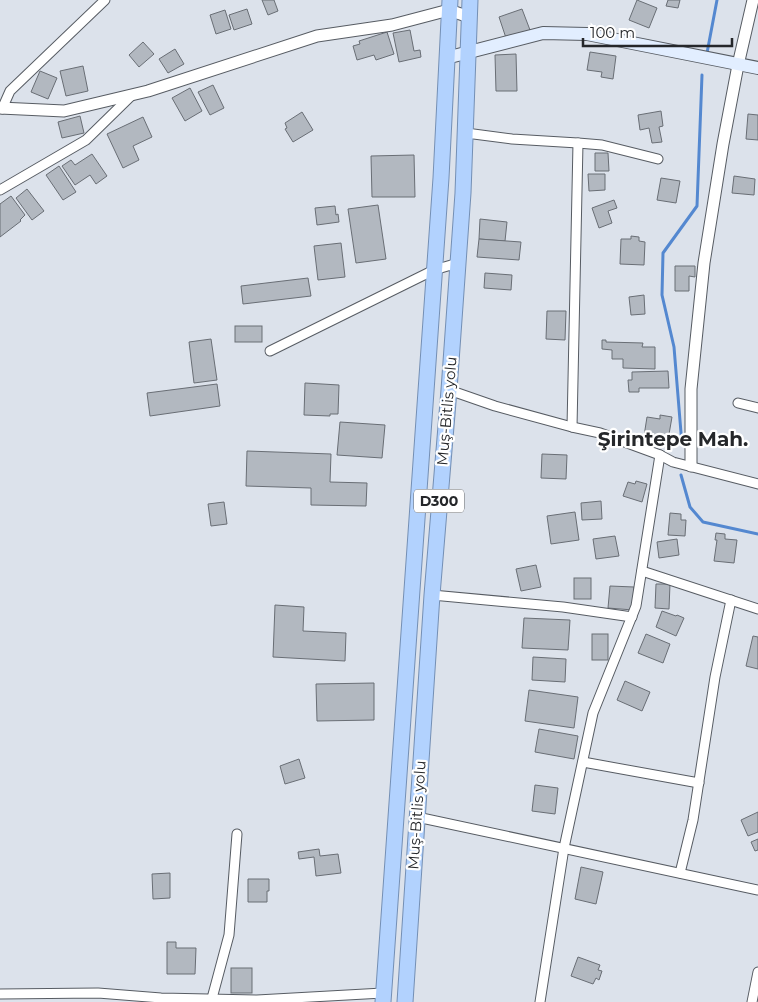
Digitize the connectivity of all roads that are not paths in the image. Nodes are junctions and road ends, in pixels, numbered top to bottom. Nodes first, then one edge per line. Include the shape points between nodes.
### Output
1 (105, 0) edge
2 (470, 0) edge
3 (753, 0) edge
4 (449, 5) edge
5 (469, 17) junction
6 (469, 51) junction
7 (446, 58) junction
8 (738, 65) junction
9 (758, 68) edge
10 (132, 95) junction
11 (1, 108) edge
12 (466, 133) junction
13 (578, 143) junction
14 (658, 159) dead end
15 (0, 190) edge
16 (458, 263) junction
17 (434, 270) junction
18 (270, 351) dead end
19 (449, 390) junction
20 (738, 403) dead end
21 (758, 408) edge
22 (572, 427) junction
23 (660, 455) junction
24 (691, 466) junction
25 (758, 484) edge
26 (642, 572) junction
27 (432, 595) junction
28 (731, 600) junction
29 (758, 609) edge
30 (632, 617) junction
31 (583, 762) junction
32 (698, 783) junction
33 (417, 817) junction
34 (237, 834) dead end
35 (564, 848) junction
36 (680, 873) junction
37 (758, 890) edge
38 (758, 972) edge
39 (0, 994) edge
40 (61, 998) edge
41 (383, 998) edge
42 (212, 1001) edge
43 (405, 1002) edge
44 (540, 1002) edge
45 (752, 1002) edge

1 - 11 street via 10,91
2 - 5 highway, Muş-Bitlis yolu / D300
3 - 8 street
4 - 5 street
4 - 7 highway, Muş-Bitlis yolu / D300
4 - 10 street via 392,25 318,36
5 - 6 highway, Muş-Bitlis yolu / D300
6 - 7 main road
6 - 8 main road via 543,33 587,34
6 - 12 highway, Muş-Bitlis yolu / D300
7 - 17 highway, Muş-Bitlis yolu / D300
8 - 9 main road
8 - 24 street via 704,263 691,389
10 - 11 street via 64,111
10 - 15 street via 86,140
12 - 13 street
12 - 16 highway, Muş-Bitlis yolu / D300
13 - 14 street via 602,145
13 - 22 street
16 - 17 street
16 - 19 highway, Muş-Bitlis yolu / D300
17 - 18 street
17 - 41 highway, Muş-Bitlis yolu / D300
19 - 22 street
19 - 27 highway, Muş-Bitlis yolu / D300
20 - 21 street
22 - 23 street via 600,433
23 - 24 street
23 - 26 street
24 - 25 street
26 - 28 street
26 - 30 street
27 - 30 street via 564,607
27 - 33 highway, Muş-Bitlis yolu / D300
28 - 29 street
28 - 32 street
30 - 31 street via 593,713
31 - 32 street
31 - 35 street
32 - 36 street
33 - 35 street
33 - 43 highway, Muş-Bitlis yolu / D300
34 - 42 street via 229,935
35 - 36 street
35 - 44 street
36 - 37 street
38 - 45 street
39 - 40 street
40 - 42 street via 98,993
41 - 42 street

